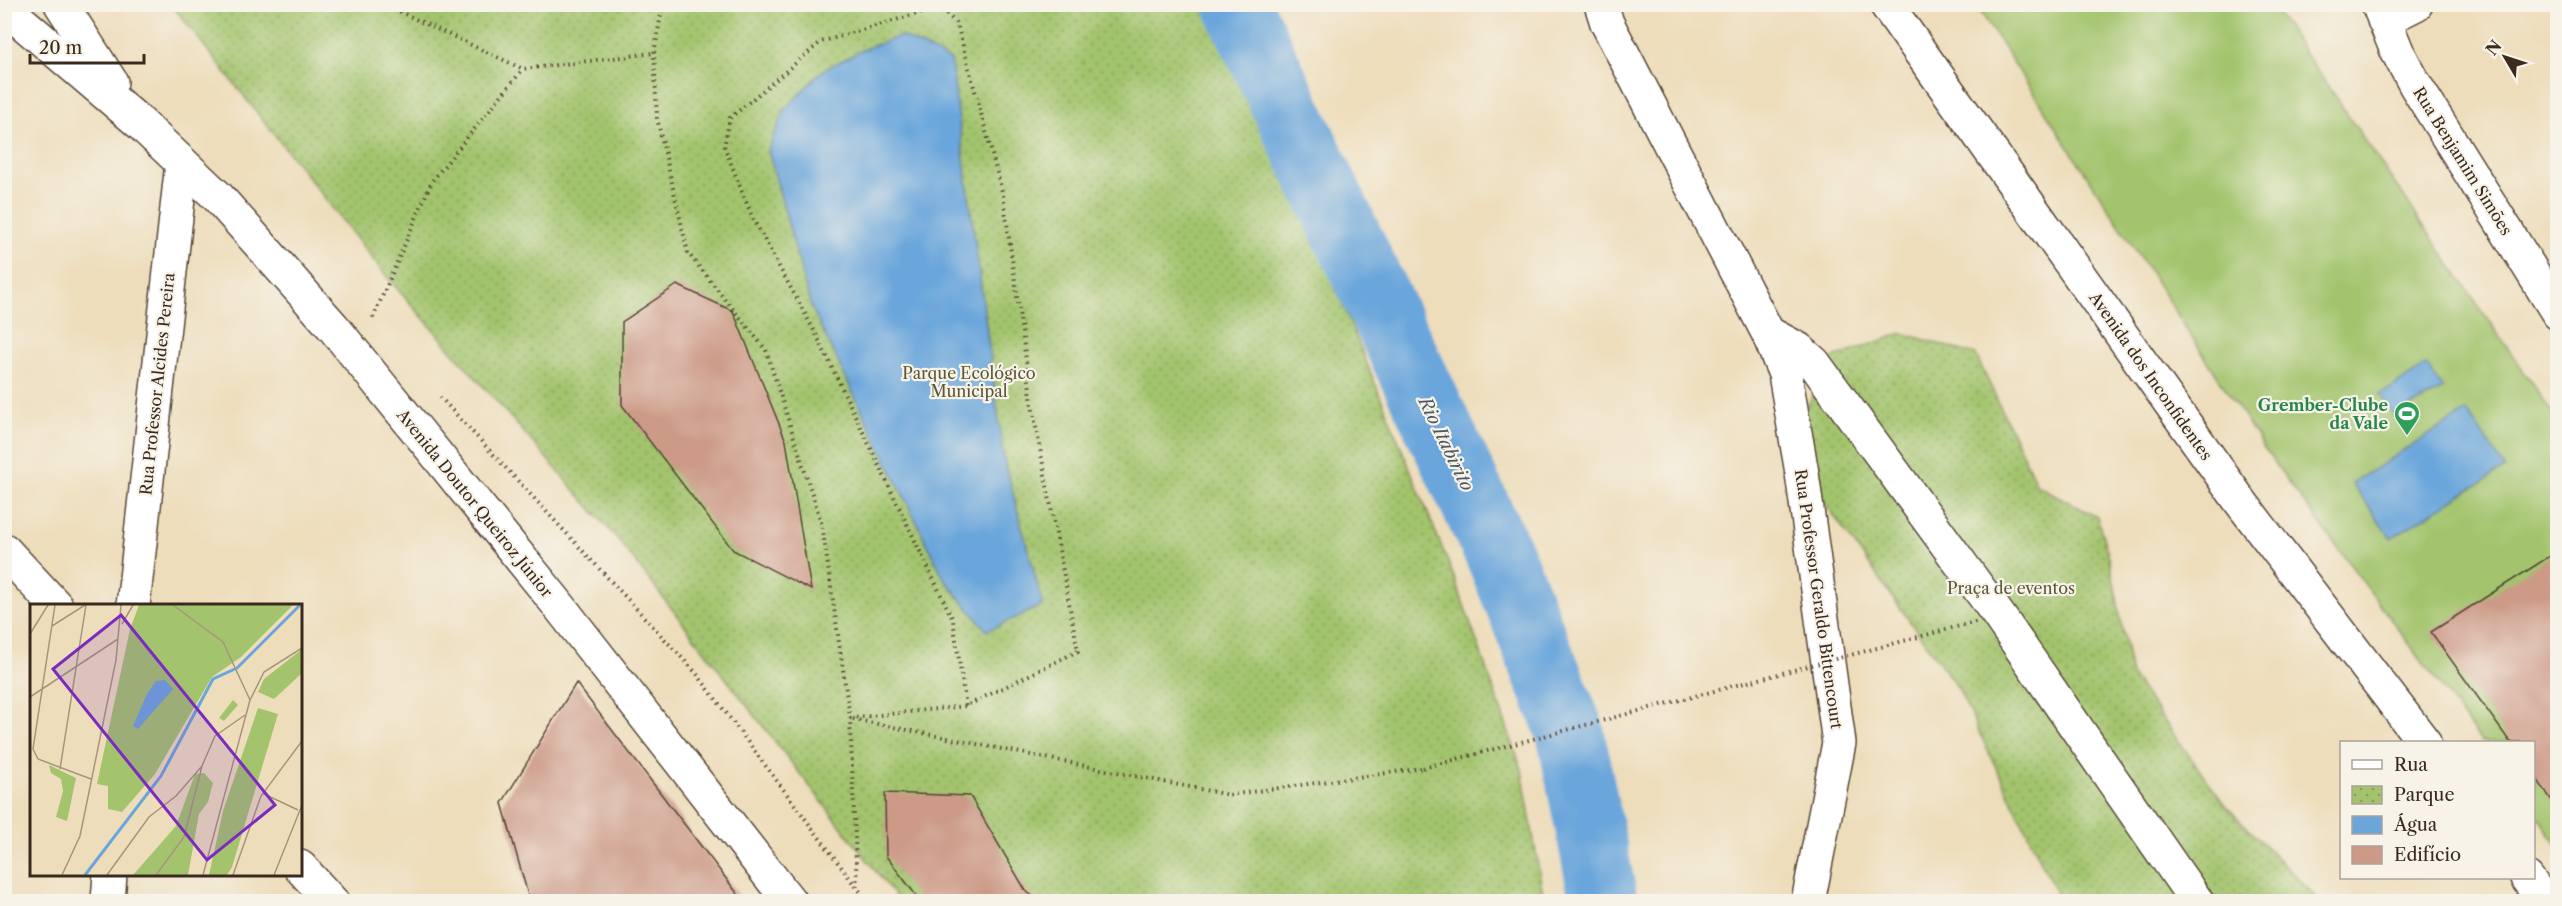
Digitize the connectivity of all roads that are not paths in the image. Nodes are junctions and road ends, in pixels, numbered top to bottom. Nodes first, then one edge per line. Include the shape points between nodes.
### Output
1 (61, 4) edge
2 (1601, 4) edge
3 (1886, 4) edge
4 (2416, 4) edge
5 (4, 7) edge
6 (2381, 12) edge
7 (140, 123) junction
8 (182, 163) junction
9 (2558, 313) edge
10 (1768, 333) junction
11 (4, 550) edge
12 (54, 604) edge
13 (133, 604) edge
14 (2423, 741) edge
15 (302, 869) edge
16 (110, 876) edge
17 (2528, 879) edge
18 (108, 902) edge
19 (332, 902) edge
20 (790, 902) edge
21 (1808, 902) edge
22 (2198, 902) edge
23 (2545, 902) edge

1 - 7 main road, Avenida Doutor Queiroz Júnior
2 - 10 main road, Rua Professor Geraldo Bittencourt via 1607,23
3 - 14 main road, Avenida dos Inconfidentes via 2240,501
4 - 6 main road
5 - 7 main road, Avenida Doutor Queiroz Júnior
6 - 9 main road, Rua Benjamim Simões via 2416,86
7 - 8 main road, Avenida Doutor Queiroz Júnior
8 - 13 main road, Rua Professor Alcides Pereira
8 - 20 main road, Avenida Doutor Queiroz Júnior via 218,197 334,328
10 - 21 main road, Rua Professor Geraldo Bittencourt via 1785,374 1803,473 1839,743
10 - 22 main road via 1814,363 2000,616
11 - 12 main road
15 - 19 main road
16 - 18 main road
17 - 23 main road

